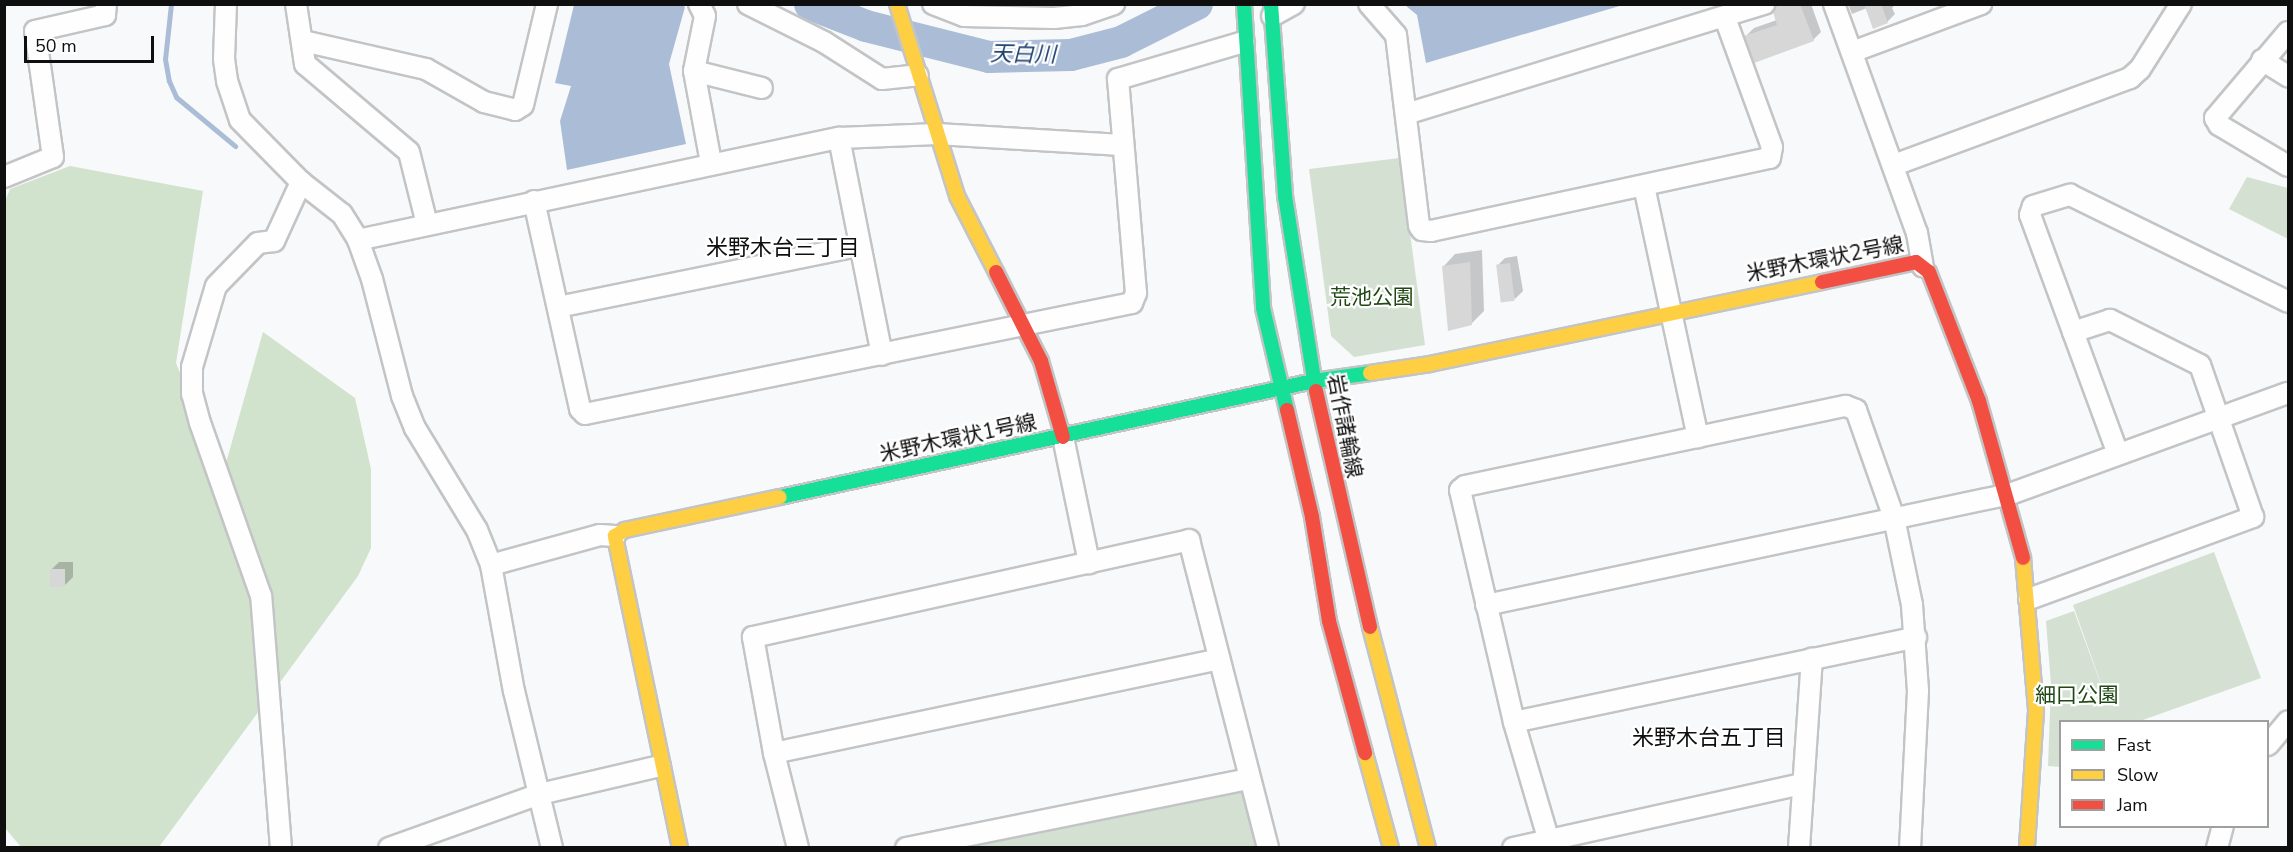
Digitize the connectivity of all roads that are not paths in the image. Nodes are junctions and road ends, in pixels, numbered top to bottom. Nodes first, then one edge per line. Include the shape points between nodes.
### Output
1 (106, 4) edge
2 (226, 4) edge
3 (296, 4) edge
4 (547, 4) edge
5 (699, 4) edge
6 (748, 4) edge
7 (897, 4) edge
8 (933, 4) edge
9 (1060, 4) edge
10 (1114, 4) edge
11 (1294, 4) edge
12 (1369, 4) edge
13 (1764, 4) edge
14 (1834, 4) edge
15 (1981, 4) edge
16 (2181, 4) edge
17 (1271, 10) edge
18 (1244, 11) edge
19 (1022, 15) junction
20 (1725, 18) junction
21 (2289, 32) edge
22 (303, 41) junction
23 (1244, 42) junction
24 (1852, 52) junction
25 (2262, 60) junction
26 (917, 70) junction
27 (694, 71) junction
28 (2289, 76) edge
29 (762, 88) dead end
30 (1406, 114) junction
31 (937, 134) junction
32 (839, 138) junction
33 (1122, 145) junction
34 (711, 163) junction
35 (1894, 165) junction
36 (2289, 166) edge
37 (4, 177) edge
38 (301, 182) junction
39 (1644, 186) junction
40 (534, 201) junction
41 (427, 224) junction
42 (358, 240) junction
43 (859, 246) junction
44 (1923, 266) junction
45 (2289, 302) edge
46 (558, 307) junction
47 (1671, 311) junction
48 (1025, 326) junction
49 (2073, 332) junction
50 (882, 355) junction
51 (1314, 381) junction
52 (1282, 388) junction
53 (2289, 393) edge
54 (2220, 417) junction
55 (1063, 437) junction
56 (1698, 437) junction
57 (2118, 454) junction
58 (2010, 494) junction
59 (1894, 518) junction
60 (615, 538) junction
61 (1089, 564) junction
62 (491, 565) junction
63 (2029, 599) junction
64 (1486, 605) junction
65 (1916, 637) junction
66 (1812, 658) junction
67 (1217, 660) junction
68 (2289, 721) edge
69 (1514, 722) junction
70 (2269, 744) edge
71 (774, 753) junction
72 (660, 766) junction
73 (1247, 779) junction
74 (1802, 784) junction
75 (540, 794) junction
76 (2222, 828) edge
77 (1549, 842) edge
78 (929, 845) edge
79 (281, 848) edge
80 (389, 848) edge
81 (552, 848) edge
82 (680, 848) edge
83 (798, 848) edge
84 (906, 848) edge
85 (1268, 848) edge
86 (1391, 848) edge
87 (1428, 848) edge
88 (1513, 848) edge
89 (1799, 848) edge
90 (1910, 848) edge
91 (2027, 848) edge
92 (2217, 848) edge

1 - 37 street via 105,15 35,32 53,157
2 - 38 street via 225,70 240,120
3 - 22 street
4 - 22 street via 523,105 515,110 484,102 426,69
5 - 27 street via 705,16
6 - 26 street via 824,42 882,79
7 - 26 street
8 - 19 street via 964,15
9 - 19 street
10 - 19 street via 1082,15
11 - 17 street
12 - 30 street via 1396,35
13 - 20 street
14 - 24 street
15 - 24 street
16 - 35 street via 2140,69 2130,78
17 - 51 street, 岩作諸輪線 via 1285,196
18 - 23 street
20 - 30 street
20 - 39 street via 1772,147 1770,158
21 - 25 street
22 - 41 street via 308,68 409,152
23 - 33 street via 1118,79
23 - 52 street via 1263,308
24 - 35 street
25 - 28 street
25 - 36 street via 2215,118 2219,125
26 - 31 street
27 - 29 street
27 - 34 street
30 - 39 street via 1422,230
31 - 32 street
31 - 33 street
31 - 48 street via 977,240
32 - 34 street
32 - 43 street
33 - 48 street via 1136,300
34 - 40 street
35 - 44 street via 1917,233
38 - 42 street via 342,214
38 - 79 street via 274,241 258,243 216,286 192,367 192,394 200,423 261,596
39 - 47 street
40 - 41 street
40 - 46 street
41 - 42 street
42 - 62 street via 402,396 415,428 477,530
43 - 46 street
43 - 50 street
44 - 47 street, 米野木環状2号線 via 1906,263
44 - 58 street, 米野木環状2号線 via 1929,272 1979,401
45 - 49 street via 2064,195 2033,206 2030,214
46 - 50 street via 579,410 585,414
47 - 51 street, 米野木環状2号線 via 1430,364
47 - 56 street
48 - 50 street
48 - 55 street via 1056,403
49 - 54 street via 2110,320 2195,361 2204,371
49 - 57 street
51 - 52 street, 米野木環状1号線
51 - 87 street, 岩作諸輪線 via 1378,669
52 - 55 street, 米野木環状1号線
52 - 86 street via 1312,517 1329,621
53 - 54 street
54 - 57 street
54 - 63 street via 2253,511 2250,521
55 - 60 street, 米野木環状1号線 via 625,530
55 - 61 street
56 - 59 street via 1852,408
56 - 64 street via 1465,486 1458,497
57 - 58 street
58 - 59 street
58 - 63 street, 米野木環状2号線
59 - 64 street
59 - 65 street
60 - 62 street via 600,535
60 - 72 street
61 - 67 street via 1189,540
61 - 71 street via 758,633 752,644
62 - 75 street via 514,691
63 - 91 street, 米野木環状2号線 via 2036,711
64 - 69 street
65 - 66 street
65 - 90 street via 1918,691
66 - 69 street
66 - 74 street
67 - 71 street
67 - 73 street
68 - 70 street
69 - 77 street
71 - 83 street
72 - 75 street
72 - 82 street
73 - 78 street
73 - 85 street
74 - 77 street
74 - 89 street
75 - 80 street
75 - 81 street
76 - 92 street
77 - 88 street
78 - 84 street

